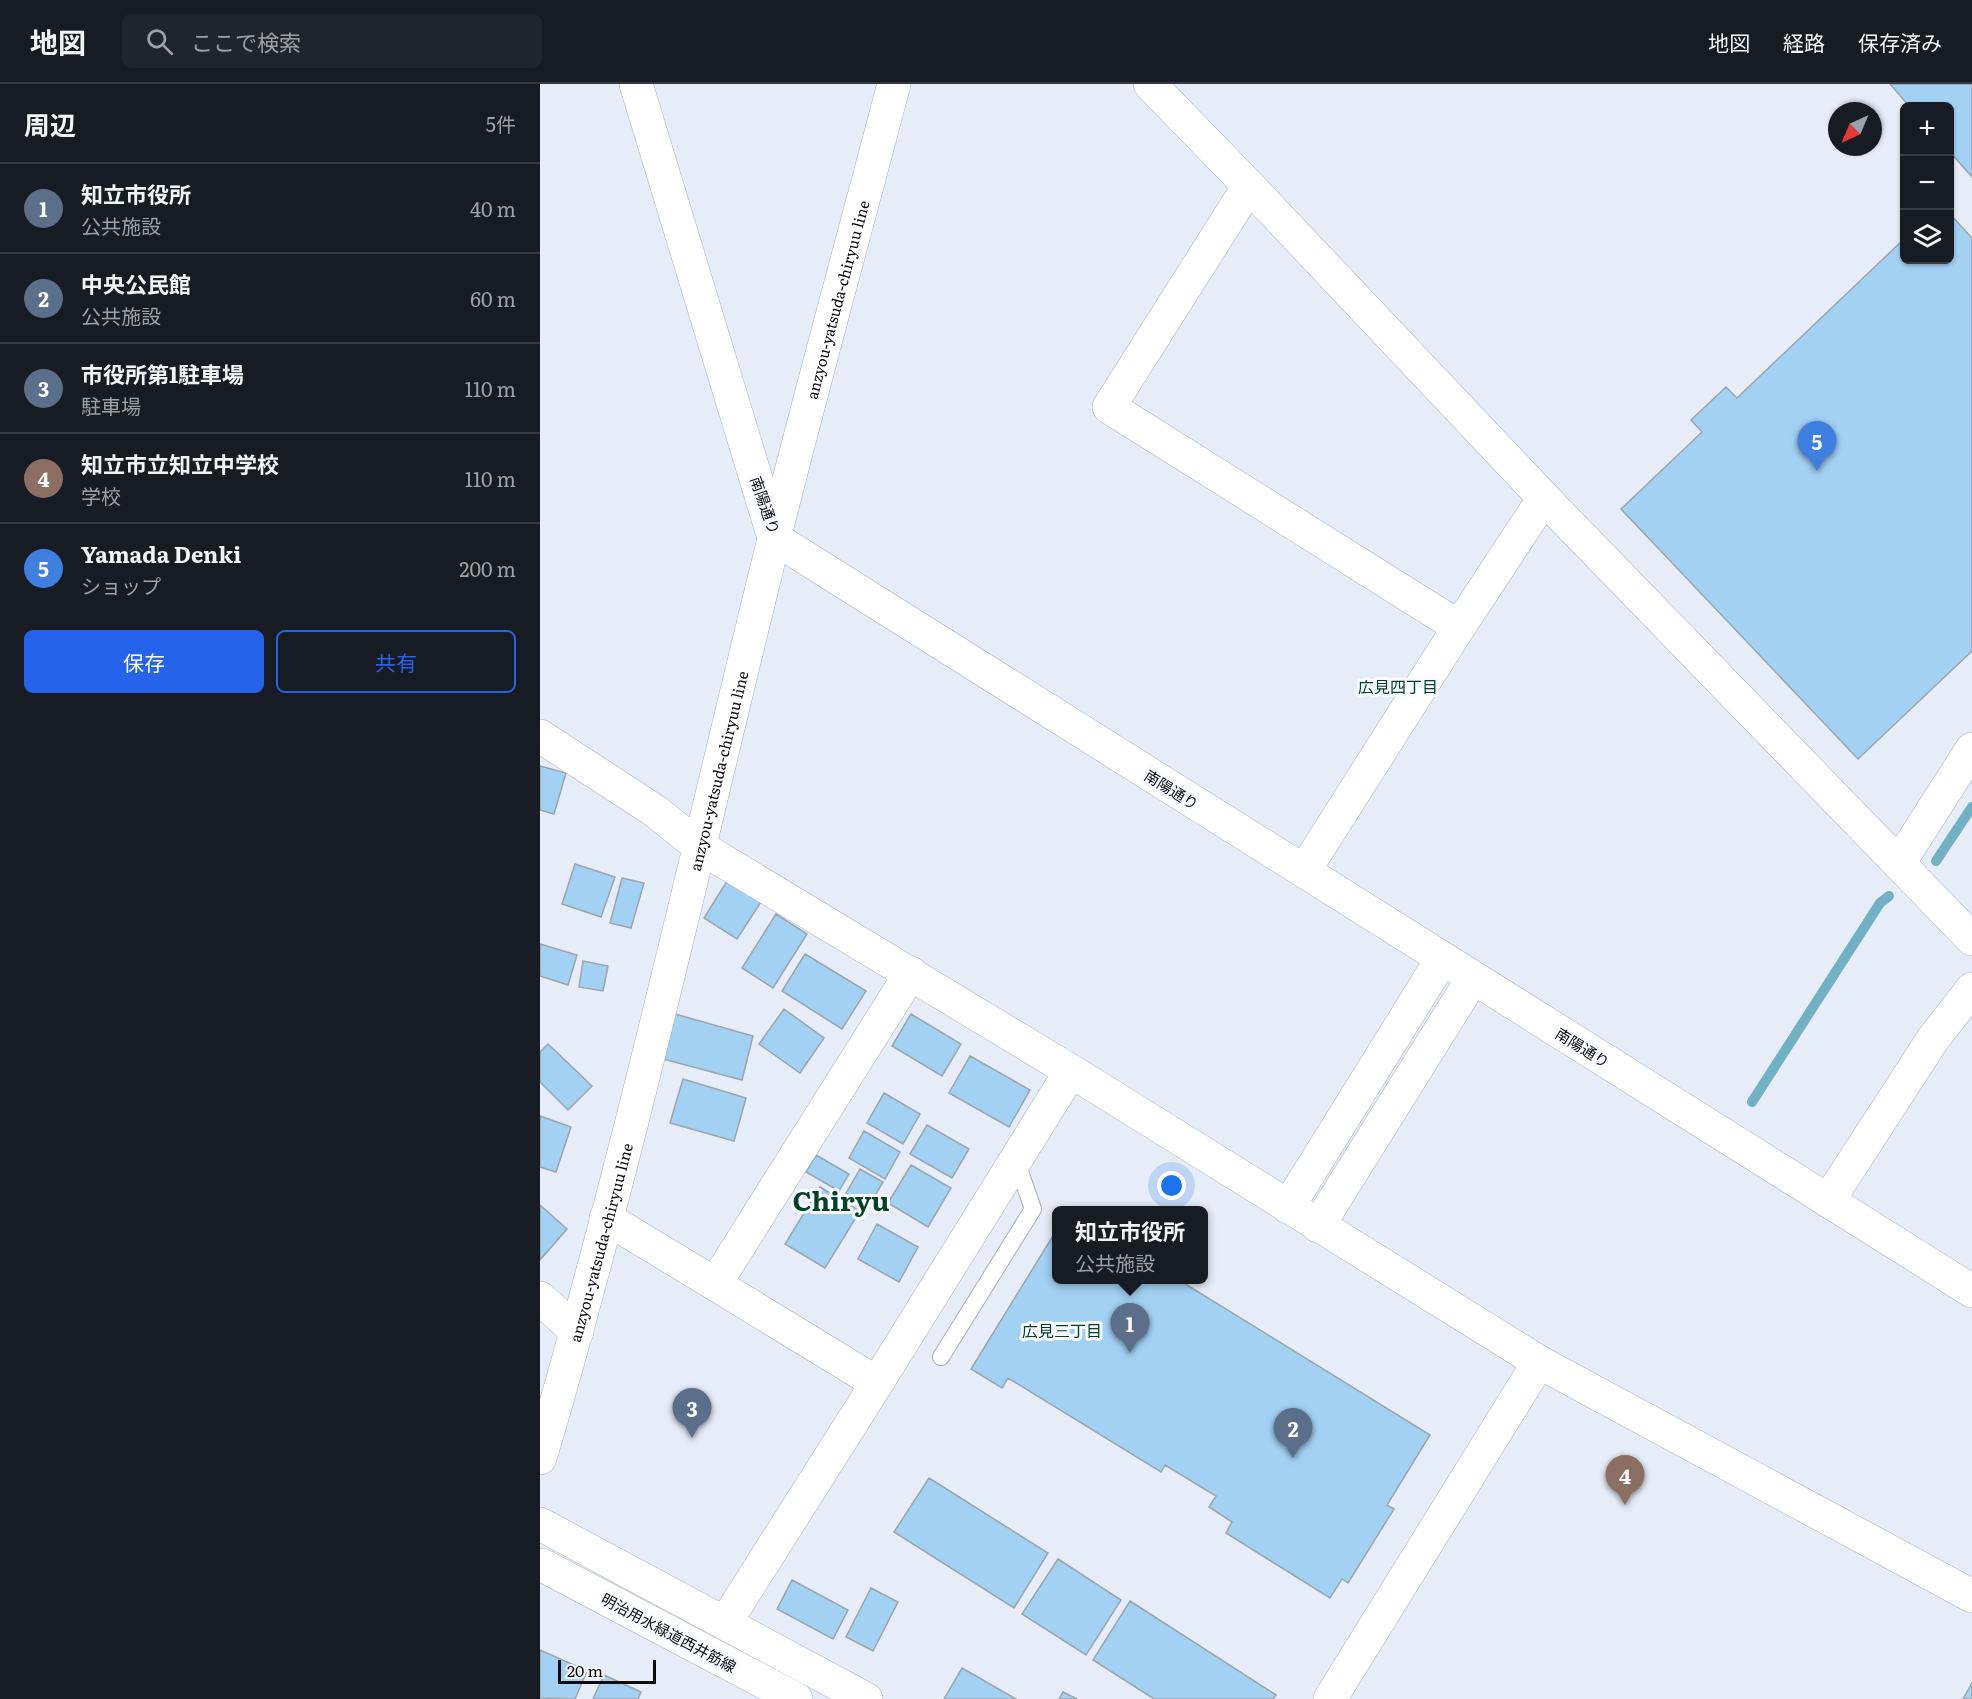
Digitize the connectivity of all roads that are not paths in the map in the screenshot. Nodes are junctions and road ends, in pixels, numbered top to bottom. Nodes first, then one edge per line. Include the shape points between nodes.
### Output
1 (636, 84) edge
2 (894, 84) edge
3 (1150, 84) edge
4 (1249, 186) junction
5 (1544, 498) junction
6 (774, 538) junction
7 (1459, 627) junction
8 (540, 736) edge
9 (1972, 749) edge
10 (700, 847) junction
11 (1899, 863) junction
12 (1304, 872) junction
13 (1972, 939) edge
14 (1442, 959) junction
15 (911, 974) junction
16 (1473, 978) junction
17 (1972, 989) edge
18 (1071, 1071) junction
19 (1016, 1159) junction
20 (1828, 1201) junction
21 (1288, 1207) junction
22 (606, 1218) junction
23 (1318, 1226) junction
24 (715, 1284) junction
25 (1972, 1291) edge
26 (540, 1298) edge
27 (577, 1332) junction
28 (941, 1357) dead end
29 (1539, 1362) junction
30 (877, 1383) junction
31 (540, 1458) edge
32 (540, 1524) edge
33 (541, 1576) edge
34 (1972, 1596) edge
35 (725, 1623) junction
36 (747, 1699) edge
37 (796, 1699) edge
38 (866, 1699) edge
39 (1330, 1699) edge

1 - 6 street, 南陽通り
2 - 6 street, anzyou-yatsuda-chiryuu line
3 - 4 street
4 - 5 street
4 - 7 street via 1108,407
5 - 7 street
5 - 11 street
6 - 10 street, anzyou-yatsuda-chiryuu line
6 - 12 street, 南陽通り
7 - 12 street
8 - 10 street via 655,811
9 - 11 street
10 - 15 street
10 - 22 street, anzyou-yatsuda-chiryuu line
11 - 13 street
12 - 14 street, 南陽通り
14 - 16 street, 南陽通り
14 - 21 street
15 - 18 street
15 - 24 street
16 - 20 street, 南陽通り
16 - 23 street
17 - 20 street via 1933,1039
18 - 19 street
18 - 21 street
19 - 28 lane via 1033,1209
19 - 30 street
20 - 25 street, 南陽通り
21 - 23 street
22 - 24 street
22 - 27 street, anzyou-yatsuda-chiryuu line
23 - 29 street
24 - 30 street
26 - 27 street
27 - 31 street, anzyou-yatsuda-chiryuu line
29 - 34 street
29 - 39 street
30 - 35 street
32 - 35 street
33 - 36 street
33 - 37 street, 明治用水緑道西井筋線
35 - 38 street

